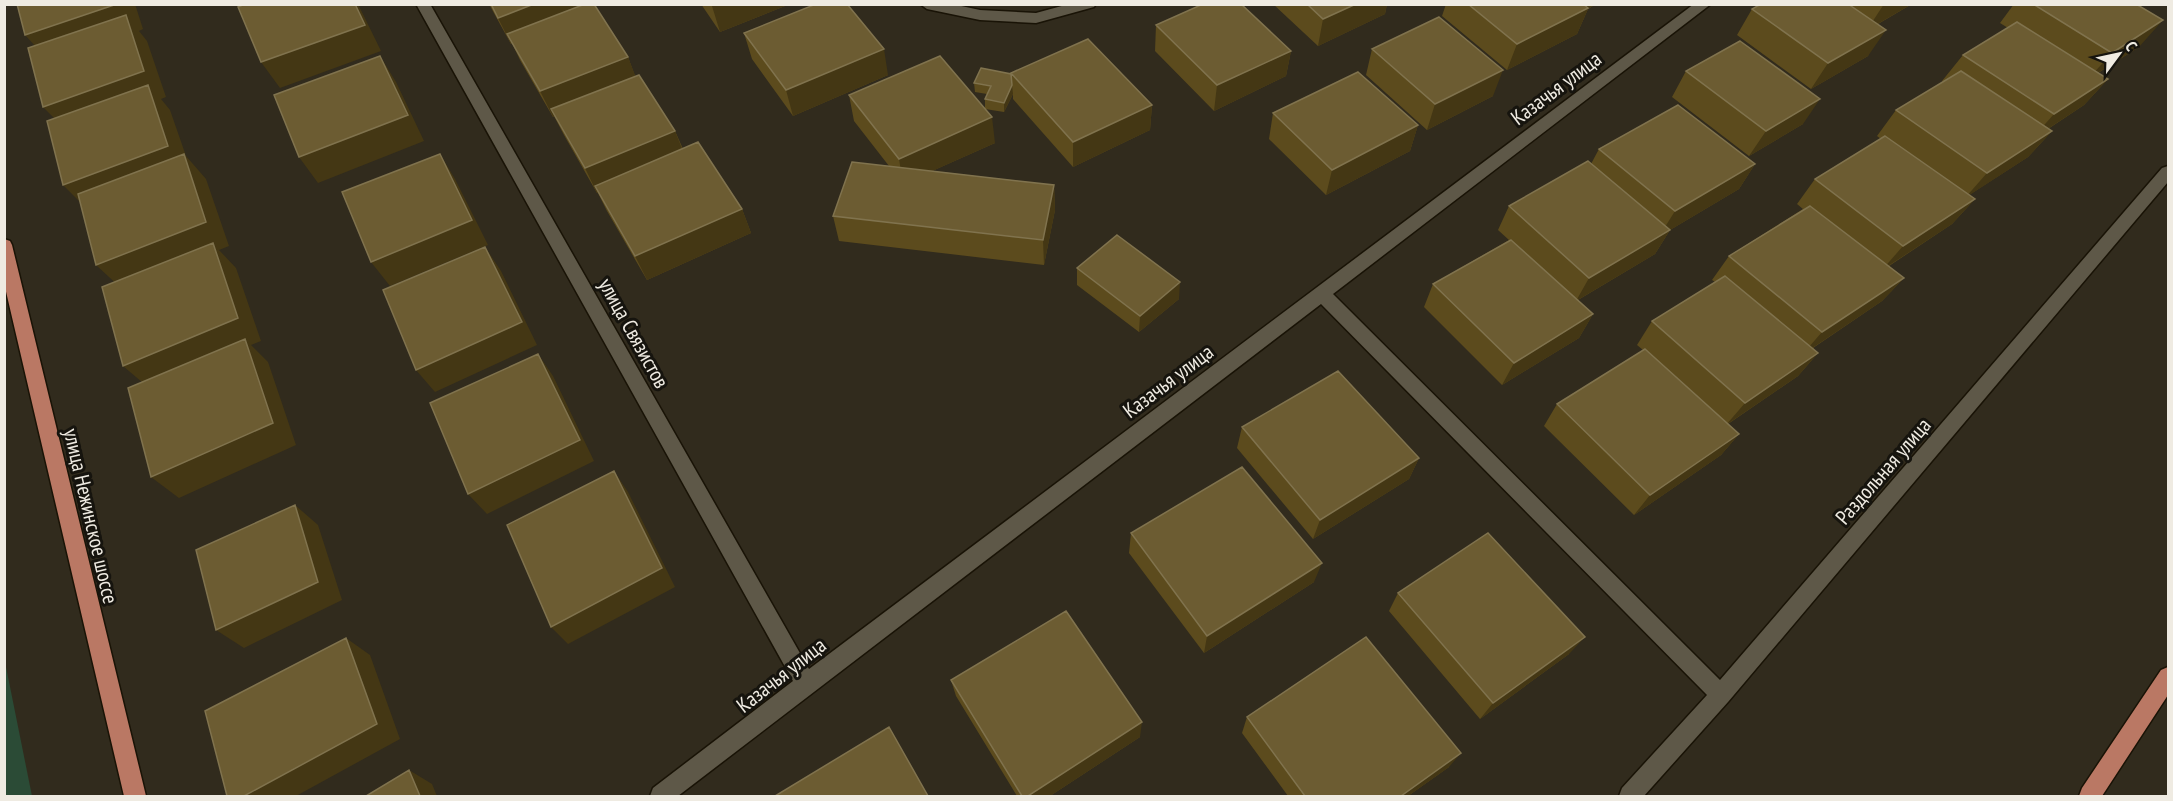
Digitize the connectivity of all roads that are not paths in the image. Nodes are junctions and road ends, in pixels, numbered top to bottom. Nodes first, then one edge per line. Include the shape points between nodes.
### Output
1 (423, 4) edge
2 (927, 4) edge
3 (1089, 4) edge
4 (1704, 4) edge
5 (2169, 172) edge
6 (4, 245) edge
7 (1321, 293) junction
8 (2169, 677) edge
9 (806, 684) junction
10 (1721, 695) junction
11 (135, 796) edge
12 (662, 796) edge
13 (1630, 796) edge
14 (2091, 796) edge

1 - 9 street, улица Связистов
2 - 3 street via 980,15 1036,18
4 - 7 street, Казачья улица
5 - 10 street, Раздольная улица
6 - 11 main road, улица Нежинское шоссе
7 - 9 street, Казачья улица
7 - 10 street
8 - 14 main road
9 - 12 street, Казачья улица
10 - 13 street, Раздольная улица

